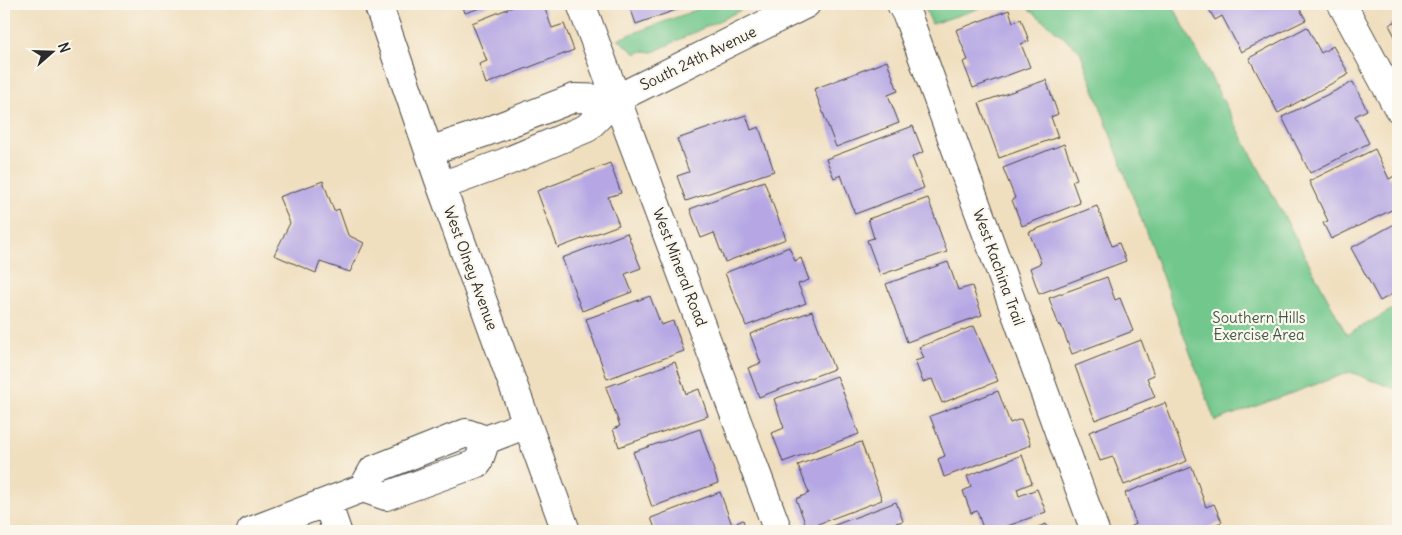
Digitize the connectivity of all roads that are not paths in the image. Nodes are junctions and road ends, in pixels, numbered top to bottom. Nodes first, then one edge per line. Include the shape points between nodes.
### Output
1 (378, 4) edge
2 (581, 4) edge
3 (806, 4) edge
4 (901, 4) edge
5 (1342, 4) edge
6 (616, 99) junction
7 (1398, 108) edge
8 (530, 115) junction
9 (541, 147) junction
10 (429, 152) junction
11 (441, 186) junction
12 (527, 424) junction
13 (486, 440) junction
14 (418, 453) junction
15 (428, 480) junction
16 (363, 488) junction
17 (327, 502) junction
18 (251, 531) edge
19 (337, 531) edge
20 (566, 531) edge
21 (778, 531) edge
22 (1095, 531) edge

1 - 10 street, West Olney Avenue
2 - 6 street, West Mineral Road
3 - 6 street, South 24th Avenue
4 - 22 street, West Kachina Trail
5 - 7 street
6 - 8 street, South 24th Avenue via 574,98
6 - 9 street, South 24th Avenue via 587,128
6 - 21 street, West Mineral Road
8 - 9 street
8 - 10 street, South 24th Avenue
9 - 11 street, South 24th Avenue
10 - 11 street, West Olney Avenue
11 - 12 street, West Olney Avenue
12 - 13 street
12 - 20 street, West Olney Avenue
13 - 14 street via 466,433
13 - 15 street via 478,463
14 - 15 street
14 - 16 street via 373,470
15 - 16 street via 386,496
16 - 17 street
17 - 18 street
17 - 19 street

